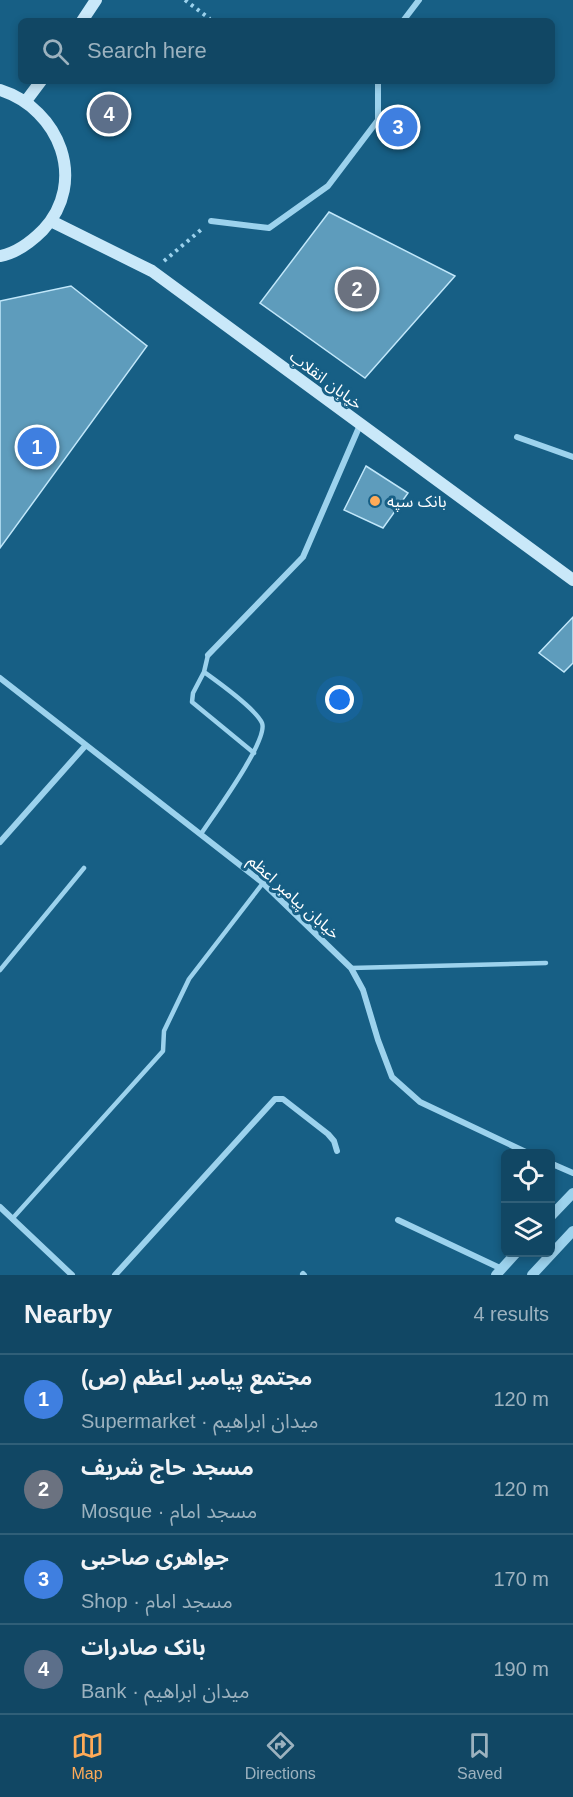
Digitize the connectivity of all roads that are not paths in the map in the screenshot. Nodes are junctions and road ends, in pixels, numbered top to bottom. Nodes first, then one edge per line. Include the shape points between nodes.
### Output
1 (96, 0) edge
2 (419, 0) edge
3 (84, 18) edge
4 (405, 18) edge
5 (38, 84) edge
6 (378, 84) edge
7 (0, 90) edge
8 (26, 101) junction
9 (51, 221) junction
10 (211, 221) road end
11 (0, 256) edge
12 (360, 425) junction
13 (518, 437) dead end
14 (573, 457) edge
15 (573, 580) edge
16 (208, 655) joint
17 (204, 672) junction
18 (0, 678) edge
19 (86, 745) junction
20 (254, 753) junction
21 (201, 834) junction
22 (0, 842) edge
23 (84, 868) dead end
24 (263, 883) junction
25 (546, 963) dead end
26 (351, 968) junction
27 (0, 970) edge
28 (519, 1149) edge
29 (338, 1151) dead end
30 (555, 1165) edge
31 (573, 1173) edge
32 (573, 1193) edge
33 (0, 1208) edge
34 (555, 1212) edge
35 (12, 1219) junction
36 (398, 1220) dead end
37 (573, 1231) edge
38 (512, 1257) edge
39 (499, 1272) edge
40 (72, 1275) edge
41 (115, 1275) edge
42 (532, 1275) edge

1 - 3 main road
2 - 4 street
5 - 8 main road
6 - 10 street via 378,120 328,186 269,228
7 - 8 main road
8 - 9 main road via 47,120 60,143 65,170 62,196
9 - 11 main road via 32,241
9 - 12 main road, خیابان انقلاب via 152,271
12 - 15 main road, خیابان انقلاب
12 - 16 street via 303,557
13 - 14 street
16 - 17 lane
17 - 20 lane via 257,715 264,726
17 - 20 lane via 192,702
18 - 19 street, خیابان پیامبر اعظم
19 - 21 street, خیابان پیامبر اعظم
19 - 22 street
20 - 21 lane
21 - 24 street, خیابان پیامبر اعظم
23 - 27 lane
24 - 26 street, خیابان پیامبر اعظم
24 - 35 lane via 189,979 164,1030 164,1051
25 - 26 lane
26 - 28 street, خیابان پیامبر اعظم via 363,990 392,1077 420,1102
29 - 41 street via 328,1134 283,1099 275,1099
30 - 31 street
32 - 34 street
33 - 35 street
35 - 40 street
36 - 39 street
37 - 42 street
38 - 39 street

